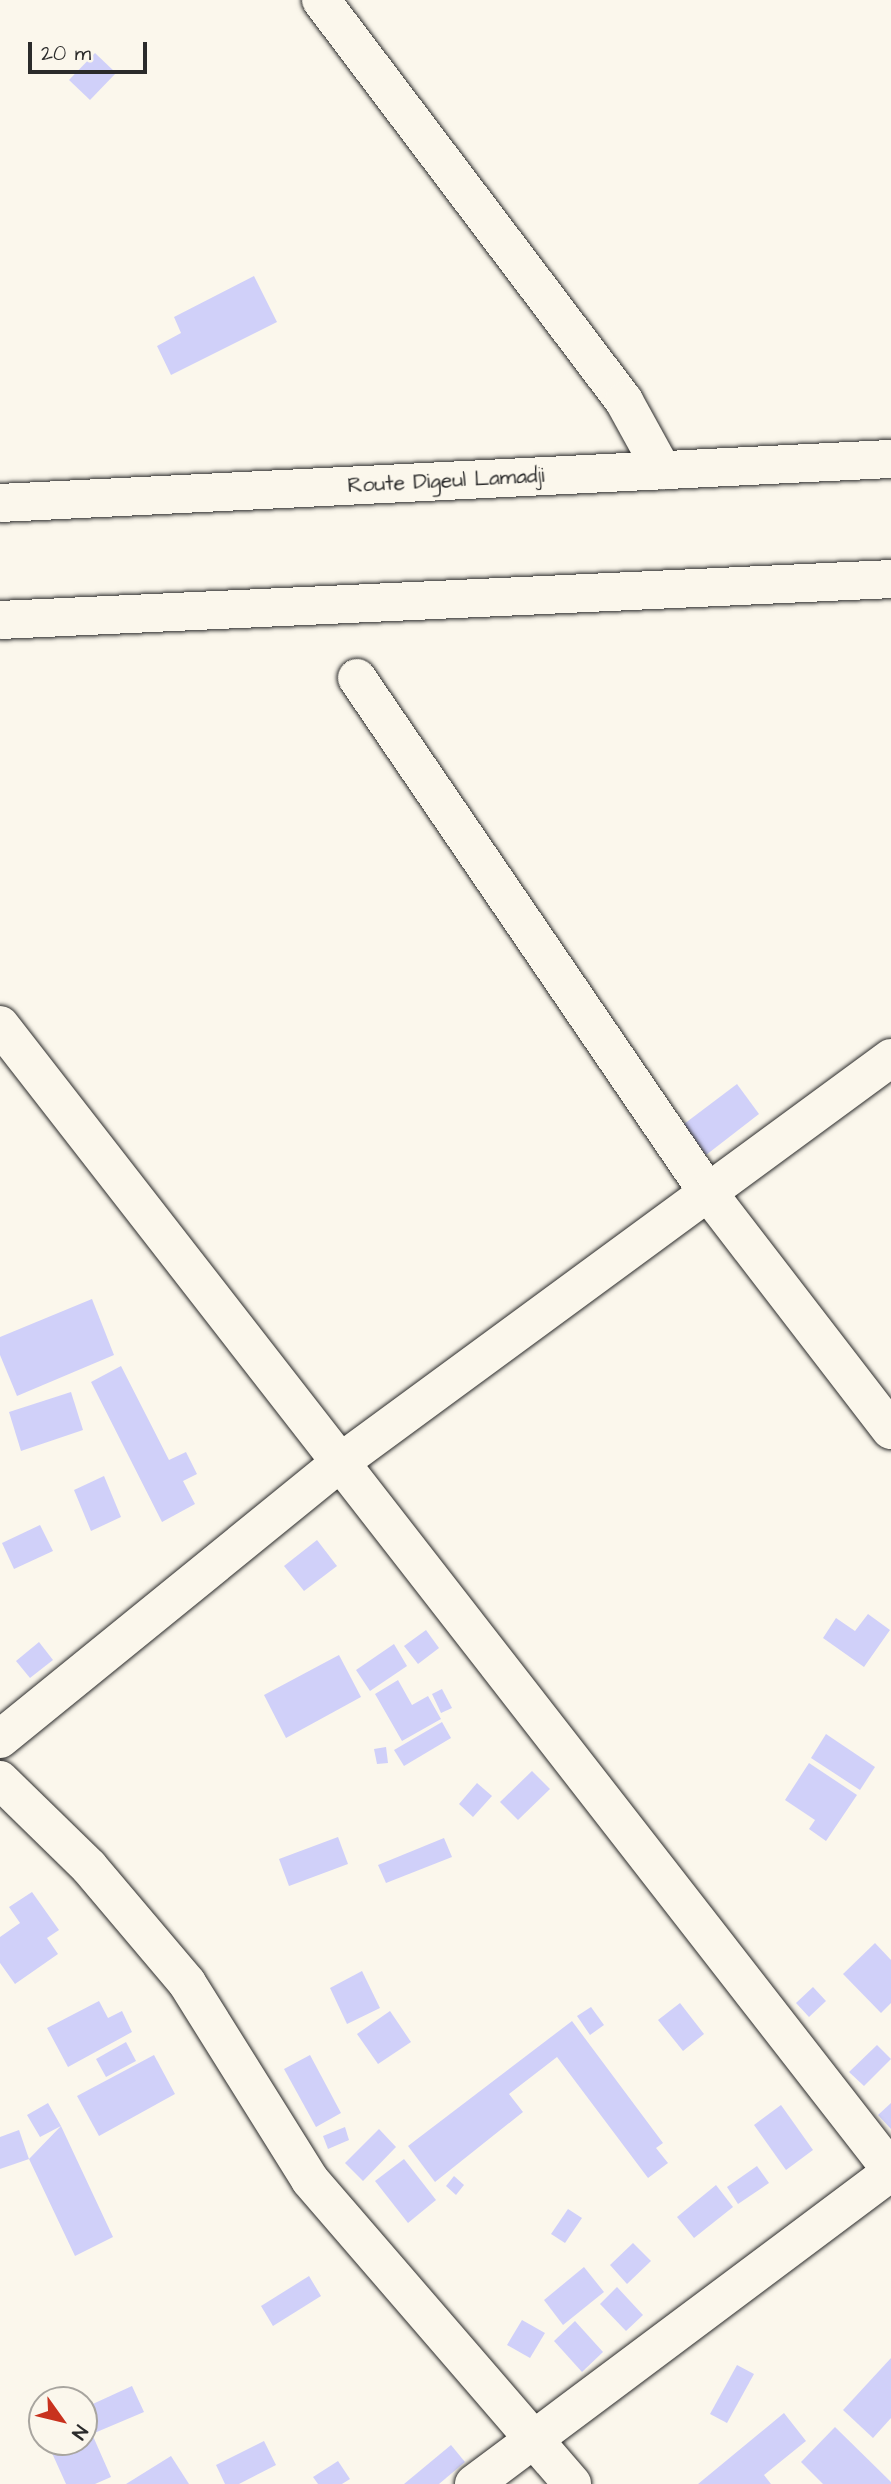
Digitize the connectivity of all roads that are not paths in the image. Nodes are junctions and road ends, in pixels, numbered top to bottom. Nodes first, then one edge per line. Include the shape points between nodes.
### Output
1 (321, 0) edge
2 (891, 459) edge
3 (662, 470) junction
4 (0, 503) edge
5 (891, 579) edge
6 (0, 620) edge
7 (357, 678) dead end
8 (0, 1025) edge
9 (891, 1058) edge
10 (706, 1190) junction
11 (891, 1430) edge
12 (338, 1464) junction
13 (0, 1739) edge
14 (0, 1780) edge
15 (891, 2171) edge
16 (534, 2440) junction
17 (474, 2484) edge
18 (572, 2484) edge

1 - 3 street via 624,401
2 - 3 street, Route Digeul Lamadji
3 - 4 street, Route Digeul Lamadji
5 - 6 street
7 - 10 street
8 - 12 street
9 - 10 street
10 - 11 street
10 - 12 street
12 - 13 street
12 - 15 street
14 - 16 street via 89,1867 187,1983 310,2180
15 - 16 street
16 - 17 street
16 - 18 street

